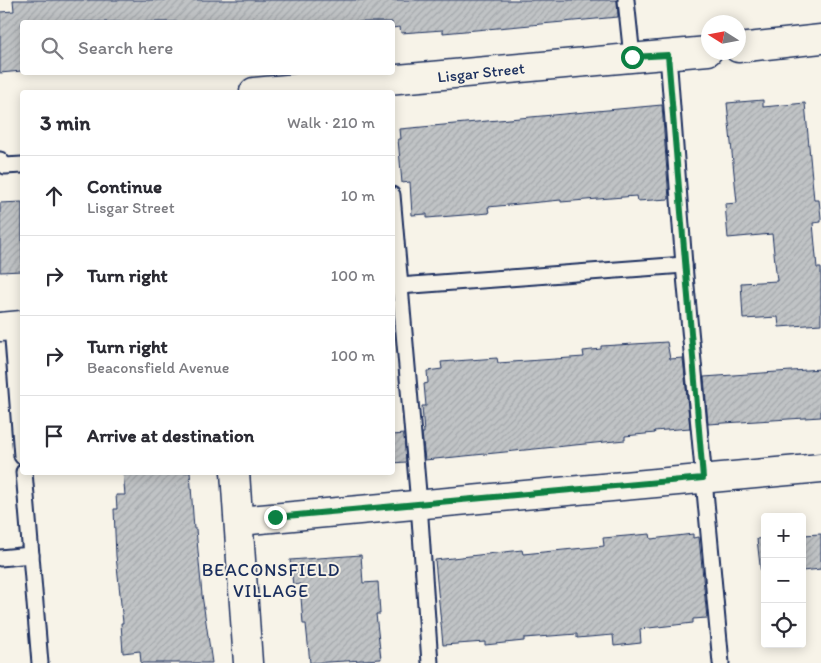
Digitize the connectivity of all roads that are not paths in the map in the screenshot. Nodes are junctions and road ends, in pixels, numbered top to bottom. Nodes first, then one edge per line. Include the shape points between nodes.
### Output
1 (626, 0) edge
2 (821, 39) edge
3 (746, 47) edge
4 (701, 52) edge
5 (668, 55) junction
6 (632, 57) junction
7 (385, 87) edge
8 (306, 90) edge
9 (0, 160) edge
10 (20, 165) edge
11 (395, 234) edge
12 (684, 264) junction
13 (399, 286) junction
14 (11, 326) edge
15 (20, 432) edge
16 (821, 468) edge
17 (24, 475) edge
18 (235, 475) edge
19 (703, 478) junction
20 (419, 504) junction
21 (239, 521) junction
22 (30, 555) junction
23 (0, 558) edge
24 (40, 663) edge
25 (248, 663) edge
26 (430, 663) edge
27 (720, 663) edge

1 - 6 lane
2 - 3 street
4 - 5 street, Lisgar Street
5 - 6 street, Lisgar Street
5 - 12 lane
6 - 7 street, Lisgar Street
7 - 8 street, Lisgar Street
9 - 10 lane via 5,166
11 - 13 lane
12 - 13 lane
12 - 19 lane
13 - 20 lane
14 - 15 lane
16 - 19 street
17 - 22 lane
18 - 21 street
19 - 20 street
19 - 27 lane
20 - 21 street
20 - 26 lane
21 - 25 street
22 - 23 lane
22 - 24 lane

